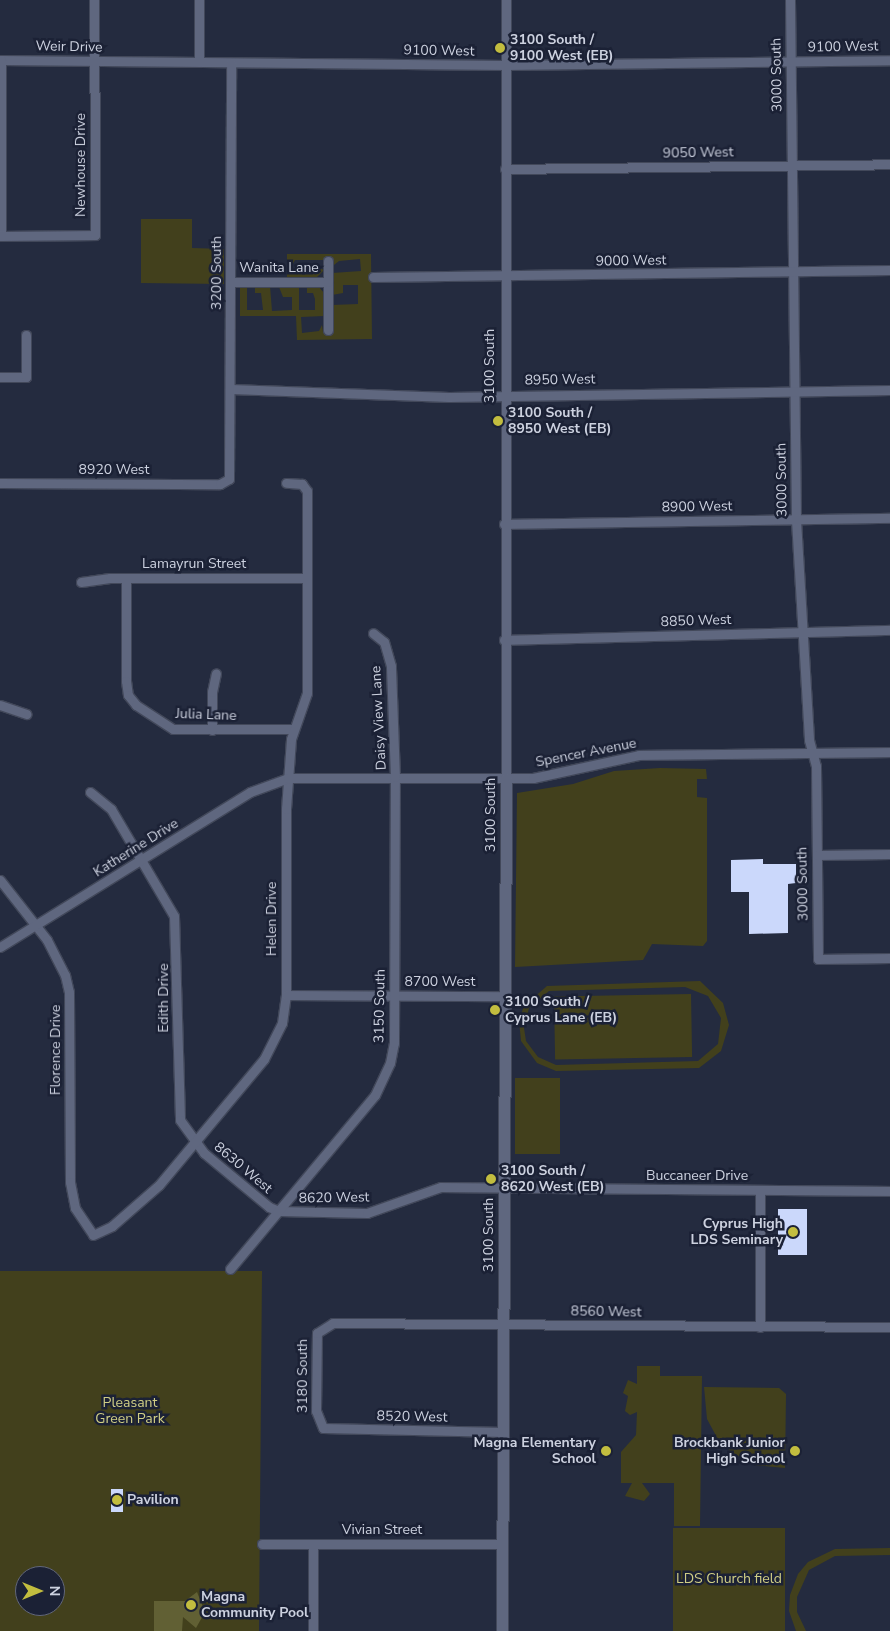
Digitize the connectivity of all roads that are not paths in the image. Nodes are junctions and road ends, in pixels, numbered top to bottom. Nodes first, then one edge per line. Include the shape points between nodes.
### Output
1 (94, 0) edge
2 (199, 0) edge
3 (506, 0) edge
4 (790, 0) edge
5 (0, 60) edge
6 (94, 60) junction
7 (890, 60) edge
8 (790, 61) junction
9 (199, 62) junction
10 (230, 62) junction
11 (137, 63) joint
12 (506, 65) junction
13 (1, 152) edge
14 (890, 164) edge
15 (791, 165) junction
16 (506, 169) junction
17 (1, 236) edge
18 (328, 261) dead end
19 (890, 270) edge
20 (793, 272) junction
21 (505, 276) junction
22 (373, 277) dead end
23 (231, 282) junction
24 (328, 282) junction
25 (328, 330) dead end
26 (26, 335) dead end
27 (0, 377) edge
28 (231, 389) junction
29 (890, 390) edge
30 (795, 391) junction
31 (505, 395) junction
32 (227, 481) joint
33 (0, 483) edge
34 (286, 483) dead end
35 (890, 518) edge
36 (796, 520) junction
37 (504, 524) junction
38 (126, 578) junction
39 (307, 578) junction
40 (81, 582) dead end
41 (890, 630) edge
42 (803, 631) junction
43 (373, 633) dead end
44 (504, 640) junction
45 (216, 673) dead end
46 (0, 705) edge
47 (26, 714) dead end
48 (292, 729) junction
49 (212, 730) junction
50 (890, 752) edge
51 (813, 754) junction
52 (396, 777) junction
53 (288, 778) junction
54 (506, 778) junction
55 (90, 792) dead end
56 (890, 854) edge
57 (817, 855) junction
58 (142, 860) junction
59 (0, 880) edge
60 (36, 925) junction
61 (0, 947) edge
62 (890, 958) edge
63 (286, 995) junction
64 (394, 996) junction
65 (505, 996) junction
66 (193, 1141) junction
67 (504, 1189) junction
68 (760, 1190) junction
69 (890, 1191) edge
70 (279, 1211) junction
71 (93, 1235) joint
72 (230, 1269) dead end
73 (503, 1324) junction
74 (322, 1327) joint
75 (760, 1327) junction
76 (890, 1327) edge
77 (322, 1427) joint
78 (503, 1432) junction
79 (262, 1544) dead end
80 (313, 1544) junction
81 (503, 1544) junction
82 (313, 1631) edge
83 (502, 1631) edge

1 - 6 street
2 - 9 street
3 - 12 street, 3100 South
4 - 8 street, 3000 South
5 - 6 street, Weir Drive
5 - 13 street
6 - 11 street, Weir Drive
6 - 17 street, Newhouse Drive via 95,235
7 - 8 street, 9100 West
8 - 12 street, 9100 West
8 - 15 street, 3000 South
9 - 10 street, 9100 West
9 - 11 street, 9100 West
10 - 12 street, 9100 West
10 - 23 street, 3200 South
12 - 16 street, 3100 South
13 - 17 street
14 - 15 street, 9050 West
15 - 16 street, 9050 West
15 - 20 street, 3000 South
16 - 21 street, 3100 South
18 - 24 street, Wanita Lane
19 - 20 street, 9000 West
20 - 21 street, 9000 West
20 - 30 street, 3000 South
21 - 22 street, 9000 West
21 - 31 street, 3100 South
23 - 24 street, Wanita Lane
23 - 28 street, 3200 South
24 - 25 street, Wanita Lane
26 - 27 street via 26,377
28 - 31 street, 8950 West via 340,390 400,396
28 - 32 street, 3200 South via 231,476
29 - 30 street, 8950 West
30 - 31 street, 8950 West
30 - 36 street, 3000 South
31 - 37 street, 3100 South
32 - 33 street, 8920 West
34 - 39 street, Helen Drive via 306,486
35 - 36 street, 8900 West
36 - 37 street, 8900 West
36 - 42 street, 3000 South
37 - 44 street, 3100 South
38 - 39 street, Lamayrun Street
38 - 40 street, Lamayrun Street
38 - 49 street, Julia Lane via 126,681 131,701 169,728
39 - 48 street, Helen Drive via 307,693
41 - 42 street, 8850 West
42 - 44 street, 8850 West
42 - 51 street, 3000 South via 809,740
43 - 52 street, Daisy View Lane via 384,642 391,666
44 - 54 street, 3100 South
45 - 49 street via 212,692
46 - 47 street
48 - 49 street, Julia Lane
48 - 53 street, Helen Drive
50 - 51 street, Spencer Avenue
51 - 54 street, Spencer Avenue via 639,755 554,775
51 - 57 street, 3000 South
52 - 53 street, Spencer Avenue
52 - 54 street, Spencer Avenue
52 - 64 street, 3150 South
53 - 58 street, Katherine Drive via 258,788
53 - 63 street, Helen Drive
54 - 65 street, 3100 South
55 - 58 street, Edith Drive via 111,809
56 - 57 street
57 - 62 street, 3000 South via 818,959
58 - 60 street, Katherine Drive
58 - 66 street, Edith Drive via 169,904 177,930 178,1108
59 - 60 street, Florence Drive
60 - 61 street, Katherine Drive
60 - 71 street, Florence Drive via 58,958 69,992 70,1182 75,1208
63 - 64 street, 8700 West
63 - 66 street, Helen Drive via 282,1023 264,1059
64 - 65 street, 8700 West
64 - 70 street, 3150 South via 394,1043 385,1078
65 - 67 street, 3100 South
66 - 70 street, 8630 West via 258,1199
66 - 71 street, Helen Drive via 142,1201 112,1226
67 - 68 street, Buccaneer Drive
67 - 70 street, 8620 West via 441,1187 368,1213
67 - 73 street, 3100 South
68 - 69 street, Buccaneer Drive
68 - 75 street
70 - 72 street, 3150 South
73 - 74 street, 8560 West via 333,1323
73 - 75 street, 8560 West
73 - 78 street, 3100 South
74 - 77 street, 3180 South via 316,1336 316,1411
75 - 76 street, 8560 West
77 - 78 street, 8520 West via 331,1430
78 - 81 street, 3100 South
79 - 80 street, Vivian Street
80 - 81 street, Vivian Street
80 - 82 street
81 - 83 street, 3100 South

